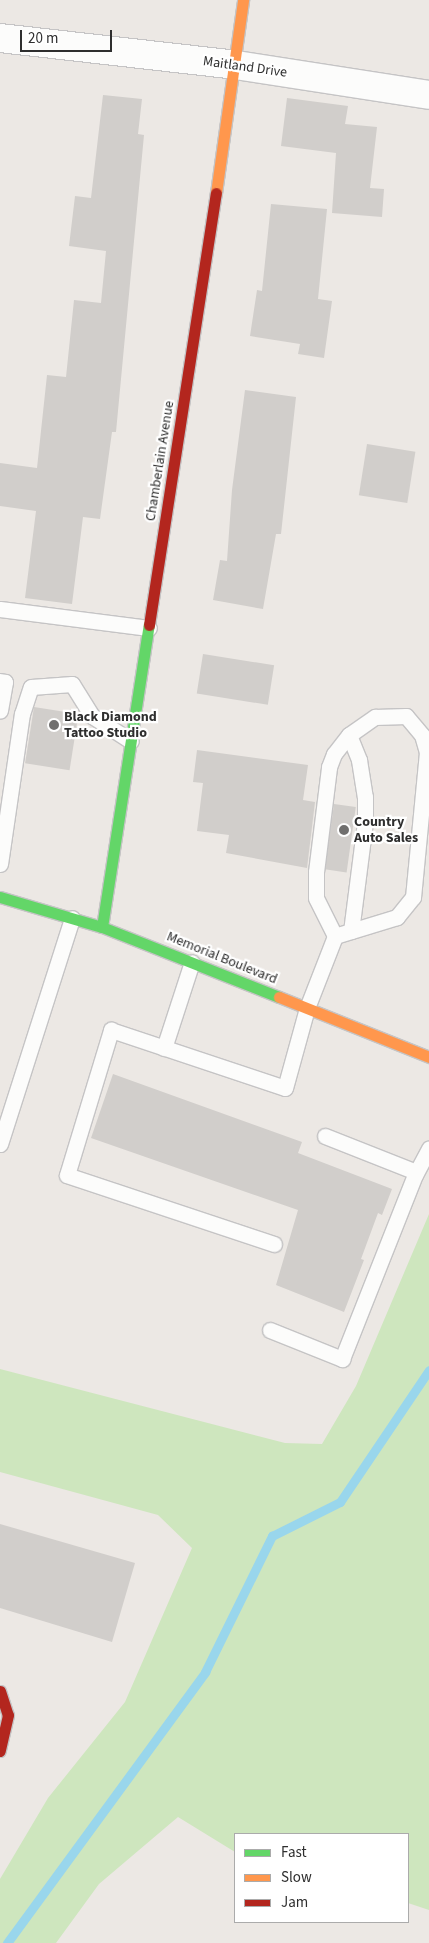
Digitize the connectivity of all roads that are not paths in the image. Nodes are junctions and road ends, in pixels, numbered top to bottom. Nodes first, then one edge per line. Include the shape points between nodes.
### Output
1 (243, 0) edge
2 (0, 38) edge
3 (236, 64) junction
4 (429, 95) edge
5 (0, 609) edge
6 (149, 628) junction
7 (0, 681) edge
8 (0, 711) edge
9 (349, 735) junction
10 (131, 741) junction
11 (0, 864) edge
12 (0, 897) edge
13 (72, 918) junction
14 (102, 927) junction
15 (351, 931) junction
16 (335, 936) junction
17 (192, 962) junction
18 (307, 1008) junction
19 (164, 1048) junction
20 (429, 1057) edge
21 (324, 1136) dead end
22 (0, 1144) edge
23 (429, 1148) edge
24 (416, 1172) junction
25 (274, 1244) dead end
26 (270, 1330) dead end
27 (0, 1691) edge
28 (0, 1751) edge

1 - 3 street, Chamberlain Avenue
2 - 3 street, Maitland Drive
3 - 4 street, Maitland Drive
3 - 6 street, Chamberlain Avenue
5 - 6 lane
6 - 10 street, Chamberlain Avenue
7 - 8 lane via 5,682
9 - 15 lane via 359,760 365,805
9 - 15 lane via 375,717 406,716 422,735 427,752 412,897 397,916
9 - 16 lane via 329,767 316,872 316,898
10 - 11 lane via 92,716 72,684 31,687 22,714
10 - 14 street, Chamberlain Avenue
12 - 13 street, Memorial Boulevard
13 - 14 street, Memorial Boulevard
13 - 22 lane
14 - 17 street, Memorial Boulevard
15 - 16 lane
16 - 18 lane
17 - 18 street, Memorial Boulevard
17 - 19 lane
18 - 19 lane via 285,1088
18 - 20 street, Memorial Boulevard
19 - 25 lane via 111,1030 67,1174
21 - 24 lane
23 - 24 lane
24 - 26 lane via 342,1359
27 - 28 street via 8,1715

